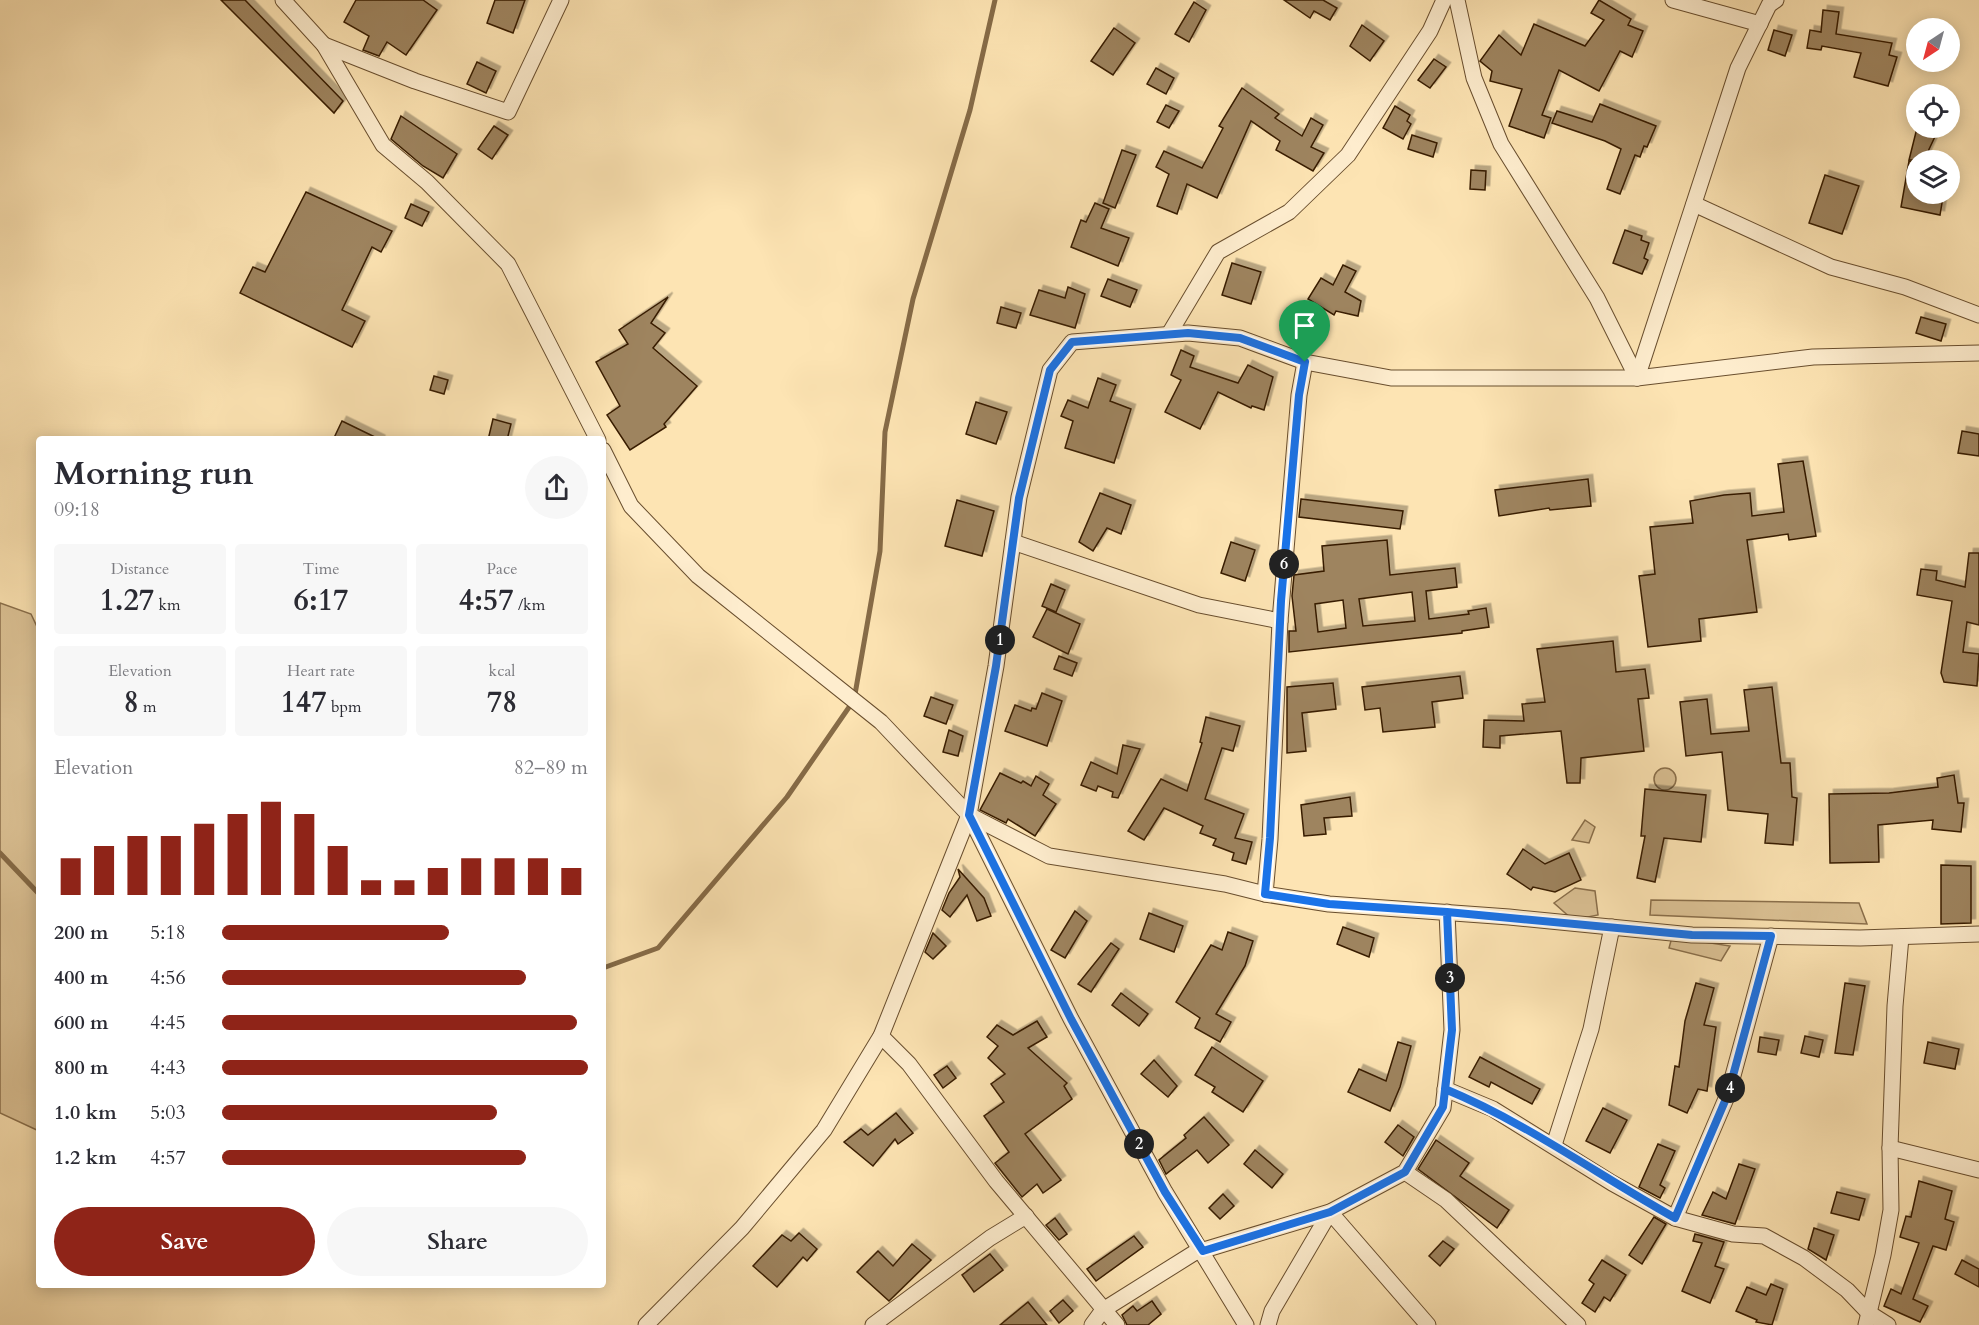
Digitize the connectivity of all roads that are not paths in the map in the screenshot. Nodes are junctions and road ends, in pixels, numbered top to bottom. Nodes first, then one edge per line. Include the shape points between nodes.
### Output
1 (283, 0) edge
2 (561, 0) edge
3 (1444, 0) edge
4 (1456, 0) edge
5 (1674, 0) edge
6 (1776, 0) edge
7 (1760, 24) junction
8 (324, 45) junction
9 (1694, 204) junction
10 (1979, 315) edge
11 (1169, 334) junction
12 (1979, 352) edge
13 (1305, 362) junction
14 (1637, 378) junction
15 (596, 436) edge
16 (606, 456) edge
17 (1013, 542) junction
18 (1280, 621) junction
19 (969, 815) junction
20 (1265, 894) junction
21 (1447, 912) junction
22 (1612, 927) junction
23 (1979, 934) edge
24 (1771, 936) junction
25 (1901, 937) junction
26 (881, 1036) junction
27 (1445, 1089) junction
28 (1554, 1145) junction
29 (1890, 1148) junction
30 (1979, 1170) edge
31 (1405, 1172) junction
32 (1330, 1212) junction
33 (1026, 1216) junction
34 (1675, 1218) junction
35 (1203, 1251) junction
36 (1103, 1311) junction
37 (1867, 1319) edge
38 (650, 1323) edge
39 (873, 1325) edge
40 (1083, 1325) edge
41 (1092, 1325) edge
42 (1117, 1325) edge
43 (1246, 1325) edge
44 (1268, 1325) edge
45 (1428, 1325) edge
46 (1578, 1325) edge
47 (1888, 1325) edge

1 - 8 street
2 - 8 street via 508,112
3 - 11 street via 1430,31 1348,155 1289,212 1218,252
4 - 14 street via 1474,78 1501,144 1597,298
5 - 7 street
6 - 7 street
7 - 9 street via 1738,68
8 - 15 street via 383,145 427,182 508,264
9 - 10 street via 1832,267 1905,287
9 - 14 street
11 - 13 street via 1240,338
11 - 17 street via 1072,342 1050,370 1019,498
12 - 14 street via 1813,357
13 - 14 street via 1391,378
13 - 18 street
16 - 19 street via 631,506 698,576 881,722
17 - 18 street via 1199,605
17 - 19 street
18 - 20 street
19 - 20 street via 1049,856
19 - 26 street
19 - 35 street via 1071,1019 1165,1192
20 - 21 street via 1329,904
21 - 22 street
21 - 27 street via 1452,1030
22 - 24 street via 1692,935
22 - 28 street via 1591,1029
23 - 25 street
24 - 25 street
24 - 34 street via 1728,1094
25 - 29 street
26 - 33 street via 909,1064
26 - 38 street via 824,1130 741,1228
27 - 28 street via 1493,1109
27 - 31 street via 1443,1107
28 - 34 street
29 - 30 street
29 - 37 street via 1891,1210
31 - 32 street
31 - 46 street via 1446,1200
32 - 35 street
32 - 44 street via 1272,1311
32 - 45 street
33 - 36 street
33 - 39 street
34 - 37 street via 1733,1234 1764,1236 1804,1258 1847,1290
35 - 36 street via 1172,1265
35 - 43 street
36 - 40 street
36 - 41 street
36 - 42 street
37 - 47 street

